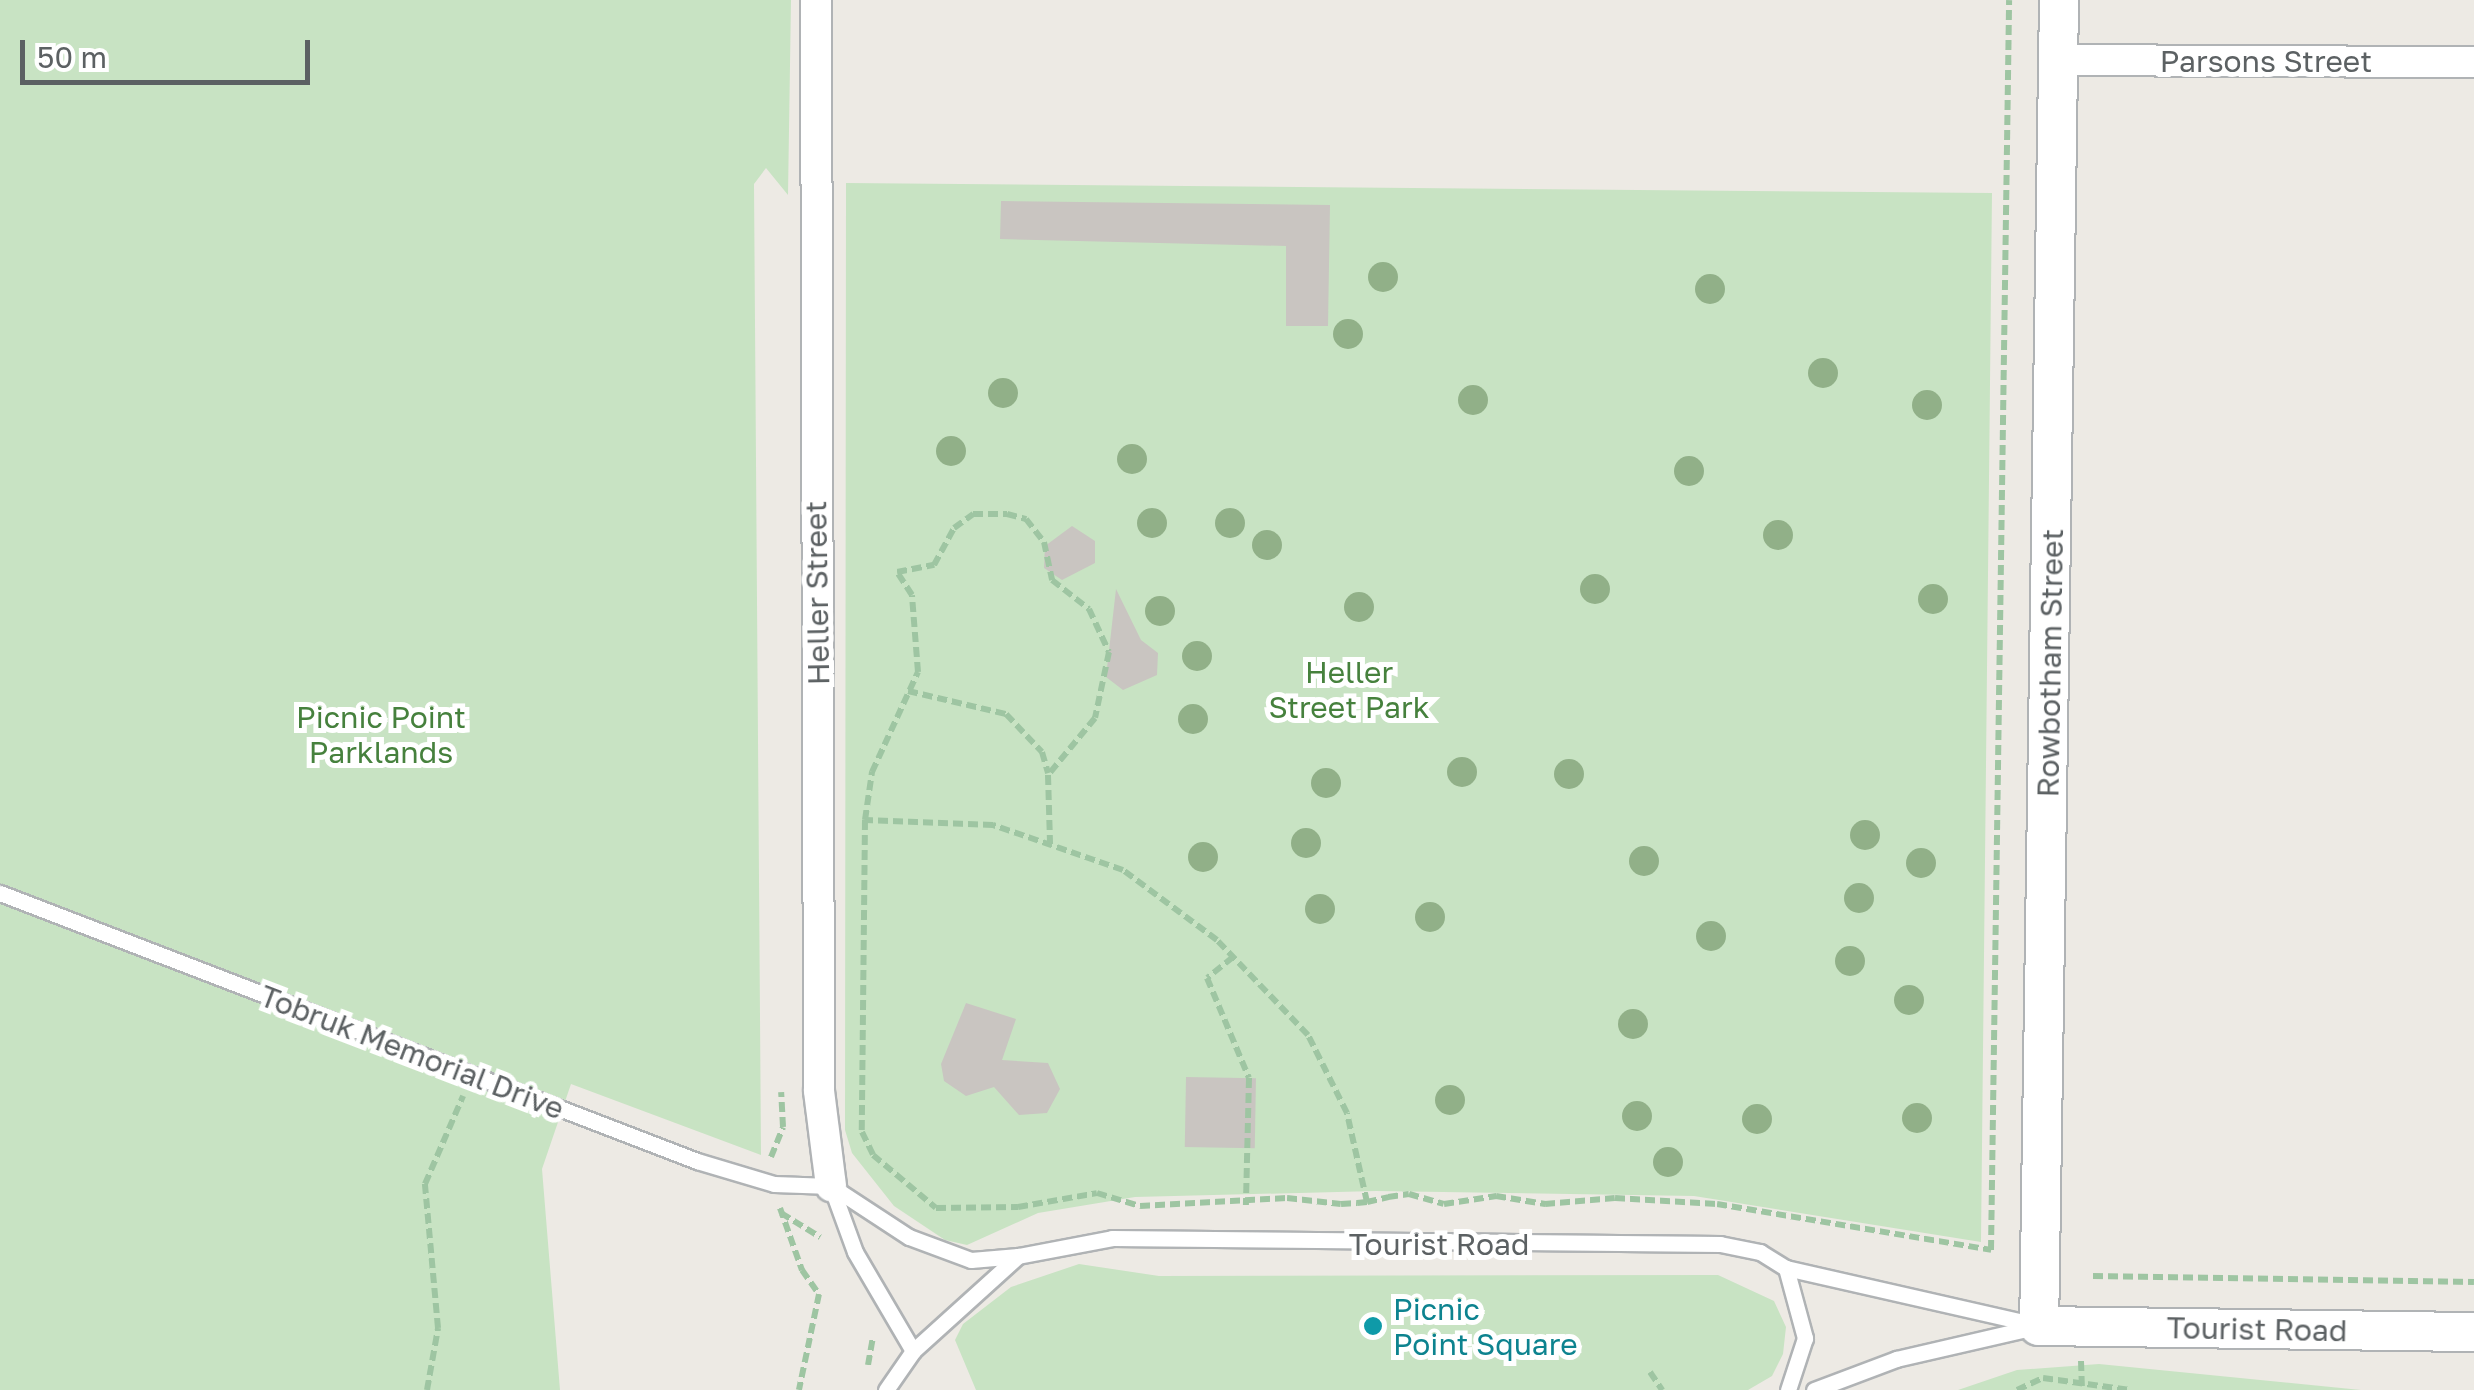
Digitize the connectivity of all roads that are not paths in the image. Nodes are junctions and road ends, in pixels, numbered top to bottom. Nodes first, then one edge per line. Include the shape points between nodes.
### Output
1 (816, 0) edge
2 (2059, 0) edge
3 (2058, 60) junction
4 (2474, 62) edge
5 (0, 893) edge
6 (831, 1186) junction
7 (1018, 1256) junction
8 (1786, 1268) junction
9 (2040, 1326) junction
10 (2474, 1332) edge
11 (913, 1351) junction
12 (886, 1390) edge
13 (1788, 1390) edge
14 (1814, 1390) edge

1 - 6 street, Heller Street via 819,1091
2 - 3 street, Rowbotham Street
3 - 4 street, Parsons Street
3 - 9 street, Rowbotham Street
5 - 6 lane, Tobruk Memorial Drive via 697,1161 774,1184
6 - 7 lane via 909,1237 971,1260
6 - 11 lane, Heller Street via 855,1252
7 - 8 lane, Tourist Road via 1112,1238 1720,1244 1760,1252
7 - 11 lane
8 - 9 lane, Tourist Road
8 - 13 lane via 1805,1338
9 - 10 street, Tourist Road
9 - 14 lane, Tourist Road via 1896,1358
11 - 12 lane

